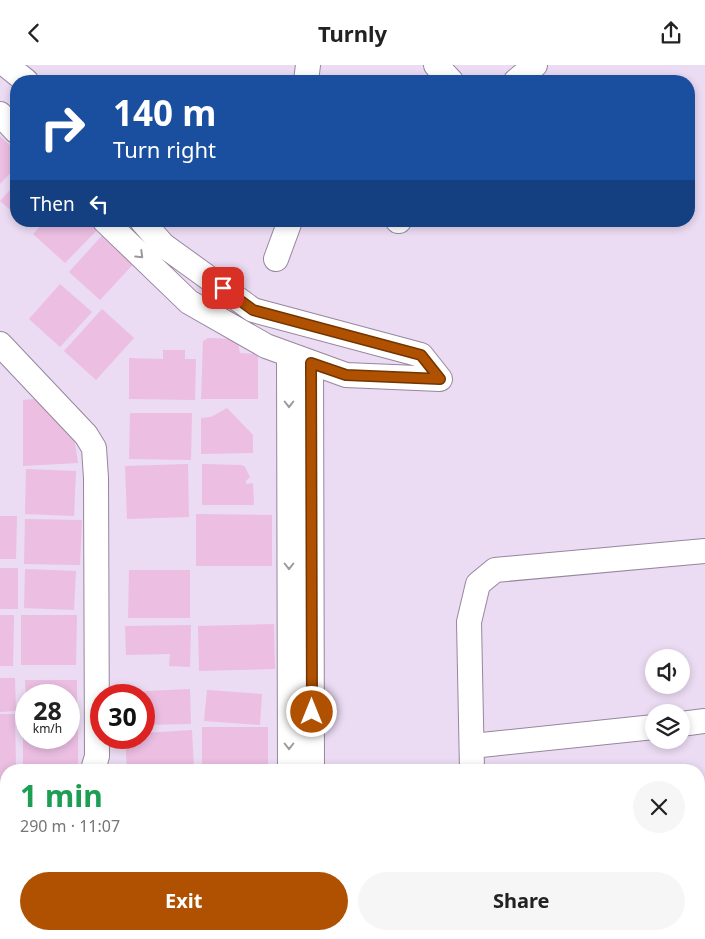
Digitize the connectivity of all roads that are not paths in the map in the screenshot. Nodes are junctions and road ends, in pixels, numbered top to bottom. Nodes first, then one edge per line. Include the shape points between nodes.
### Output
1 (6, 65) edge
2 (436, 65) edge
3 (535, 65) edge
4 (18, 75) edge
5 (445, 75) edge
6 (523, 75) edge
7 (0, 114) edge
8 (10, 125) edge
9 (111, 227) edge
10 (147, 227) edge
11 (288, 227) edge
12 (276, 259) dead end
13 (0, 344) edge
14 (300, 359) junction
15 (705, 551) edge
16 (705, 721) edge
17 (690, 723) edge
18 (645, 728) edge
19 (472, 746) junction
20 (95, 764) edge
21 (290, 764) edge
22 (312, 764) edge
23 (472, 764) edge

1 - 4 street
2 - 5 street
3 - 6 street
7 - 8 street
9 -> 14 street via 189,302 266,346
10 - 14 street via 163,245 253,310 421,355 440,379 346,375
11 - 12 street
13 - 20 street via 86,435 94,448
14 -> 21 street
14 - 22 street
15 - 19 street via 495,570 478,583 469,623
16 - 17 street
18 - 19 street
19 - 23 street

